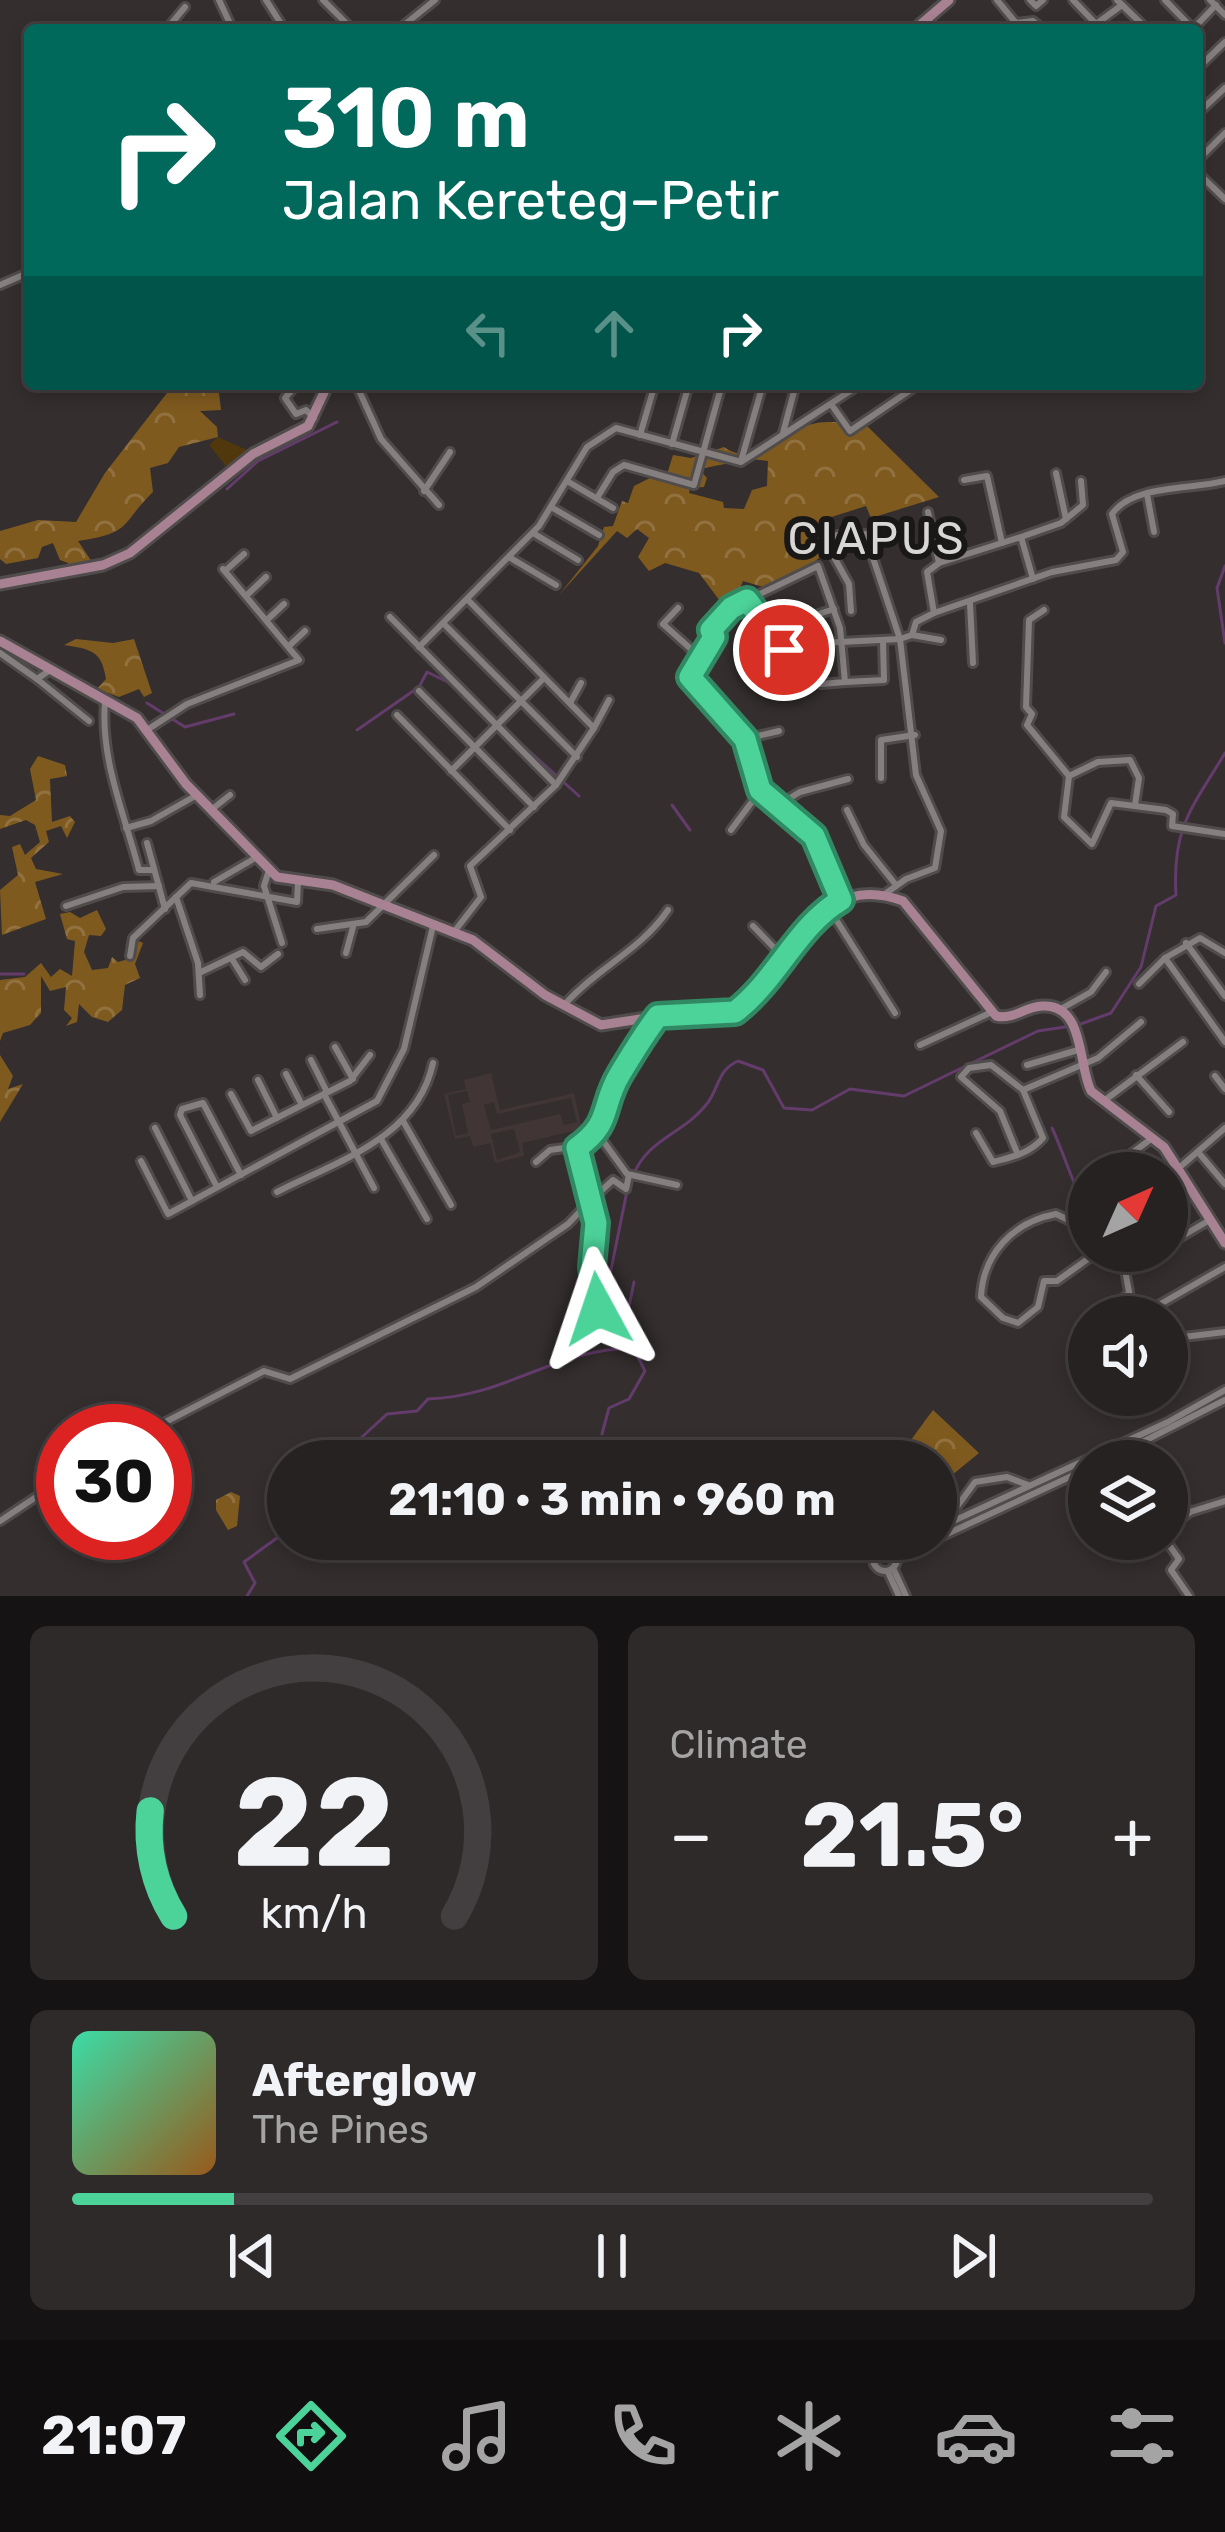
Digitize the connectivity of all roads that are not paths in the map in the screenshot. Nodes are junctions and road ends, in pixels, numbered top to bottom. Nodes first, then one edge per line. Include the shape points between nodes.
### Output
1 (323, 0) edge
2 (435, 0) edge
3 (949, 0) edge
4 (998, 0) edge
5 (1030, 0) edge
6 (1043, 0) edge
7 (1073, 0) edge
8 (1165, 0) edge
9 (1120, 3) edge
10 (1213, 3) edge
11 (185, 8) dead end
12 (1225, 15) edge
13 (926, 19) junction
14 (171, 24) edge
15 (347, 24) edge
16 (405, 24) edge
17 (921, 24) edge
18 (932, 24) edge
19 (1036, 24) edge
20 (1142, 24) edge
21 (1187, 24) edge
22 (1225, 42) edge
23 (1203, 63) edge
24 (1225, 88) edge
25 (1203, 108) edge
26 (1225, 133) edge
27 (1203, 155) edge
28 (1203, 178) edge
29 (1225, 178) edge
30 (1215, 189) junction
31 (1225, 199) edge
32 (292, 390) edge
33 (326, 390) edge
34 (359, 390) edge
35 (653, 390) edge
36 (687, 390) edge
37 (720, 390) edge
38 (761, 390) edge
39 (794, 390) edge
40 (852, 390) edge
41 (912, 390) edge
42 (831, 404) junction
43 (315, 419) junction
44 (640, 435) junction
45 (782, 436) junction
46 (672, 444) junction
47 (450, 452) dead end
48 (703, 453) junction
49 (741, 462) junction
50 (1055, 472) dead end
51 (964, 480) dead end
52 (567, 481) junction
53 (1081, 481) dead end
54 (1225, 481) edge
55 (424, 491) junction
56 (1147, 494) junction
57 (597, 498) junction
58 (439, 505) dead end
59 (551, 507) junction
60 (614, 508) dead end
61 (928, 512) dead end
62 (1066, 519) junction
63 (1154, 532) dead end
64 (533, 533) junction
65 (598, 535) dead end
66 (1021, 537) junction
67 (1002, 543) junction
68 (244, 554) dead end
69 (509, 557) junction
70 (578, 560) dead end
71 (939, 563) junction
72 (266, 578) dead end
73 (1034, 580) junction
74 (0, 584) edge
75 (556, 585) dead end
76 (247, 595) junction
77 (467, 599) junction
78 (747, 600) junction
79 (970, 603) junction
80 (284, 604) dead end
81 (677, 608) dead end
82 (834, 609) junction
83 (1044, 610) dead end
84 (851, 611) dead end
85 (934, 613) junction
86 (390, 617) dead end
87 (268, 619) junction
88 (443, 623) junction
89 (771, 630) junction
90 (304, 631) dead end
91 (912, 635) junction
92 (899, 639) junction
93 (0, 640) edge
94 (842, 640) junction
95 (941, 640) dead end
96 (883, 642) junction
97 (290, 645) junction
98 (815, 645) junction
99 (419, 646) junction
100 (0, 653) edge
101 (700, 658) junction
102 (973, 663) dead end
103 (50, 670) junction
104 (544, 678) junction
105 (37, 679) junction
106 (580, 682) dead end
107 (845, 682) junction
108 (419, 691) dead end
109 (521, 700) junction
110 (609, 700) dead end
111 (105, 702) junction
112 (569, 703) junction
113 (397, 715) dead end
114 (88, 721) dead end
115 (497, 724) junction
116 (594, 728) junction
117 (147, 730) junction
118 (779, 730) dead end
119 (914, 736) junction
120 (745, 739) junction
121 (474, 747) junction
122 (577, 757) junction
123 (451, 771) junction
124 (1070, 776) junction
125 (880, 778) dead end
126 (848, 779) dead end
127 (556, 785) junction
128 (760, 790) junction
129 (196, 795) junction
130 (230, 795) dead end
131 (778, 805) junction
132 (1135, 805) junction
133 (534, 808) junction
134 (211, 810) junction
135 (847, 810) dead end
136 (126, 828) junction
137 (510, 830) junction
138 (731, 830) dead end
139 (1225, 834) edge
140 (147, 843) dead end
141 (434, 855) dead end
142 (257, 857) junction
143 (154, 870) junction
144 (269, 870) junction
145 (298, 882) junction
146 (211, 884) junction
147 (896, 885) junction
148 (159, 886) junction
149 (883, 896) junction
150 (176, 897) junction
151 (267, 899) junction
152 (841, 900) junction
153 (66, 906) dead end
154 (378, 907) junction
155 (828, 907) junction
156 (165, 909) junction
157 (668, 910) dead end
158 (433, 926) junction
159 (753, 926) dead end
160 (353, 927) junction
161 (317, 929) dead end
162 (454, 932) junction
163 (282, 943) dead end
164 (1186, 943) junction
165 (346, 953) dead end
166 (1225, 953) edge
167 (278, 954) dead end
168 (130, 956) dead end
169 (1165, 958) junction
170 (232, 959) junction
171 (785, 960) junction
172 (1106, 972) dead end
173 (200, 973) junction
174 (244, 980) dead end
175 (1139, 984) dead end
176 (200, 995) dead end
177 (1225, 996) edge
178 (562, 1006) junction
179 (992, 1012) junction
180 (895, 1013) dead end
181 (1063, 1014) junction
182 (658, 1016) junction
183 (1141, 1022) dead end
184 (1183, 1042) dead end
185 (1225, 1042) edge
186 (920, 1045) dead end
187 (335, 1047) dead end
188 (1082, 1049) junction
189 (370, 1055) dead end
190 (311, 1060) dead end
191 (433, 1063) dead end
192 (1027, 1065) dead end
193 (1083, 1065) junction
194 (286, 1073) dead end
195 (1136, 1075) junction
196 (1215, 1076) dead end
197 (353, 1079) junction
198 (258, 1080) dead end
199 (1225, 1089) edge
200 (1023, 1090) junction
201 (326, 1093) junction
202 (231, 1094) dead end
203 (1102, 1103) junction
204 (302, 1105) junction
205 (1169, 1112) dead end
206 (277, 1118) junction
207 (403, 1121) junction
208 (340, 1124) junction
209 (155, 1128) dead end
210 (1225, 1129) edge
211 (976, 1132) dead end
212 (598, 1134) junction
213 (1154, 1137) junction
214 (1217, 1137) junction
215 (381, 1138) junction
216 (1225, 1145) edge
217 (578, 1146) junction
218 (355, 1152) junction
219 (1134, 1152) edge
220 (1167, 1152) edge
221 (1198, 1152) junction
222 (1018, 1155) junction
223 (1188, 1160) edge
224 (141, 1161) dead end
225 (536, 1162) dead end
226 (241, 1175) junction
227 (634, 1176) junction
228 (1188, 1182) edge
229 (1225, 1184) edge
230 (677, 1186) dead end
231 (217, 1187) junction
232 (374, 1188) dead end
233 (277, 1192) dead end
234 (192, 1201) junction
235 (588, 1203) junction
236 (451, 1205) dead end
237 (427, 1219) dead end
238 (1068, 1220) edge
239 (1208, 1221) junction
240 (1221, 1229) edge
241 (1188, 1233) edge
242 (1225, 1244) edge
243 (1225, 1267) edge
244 (1071, 1272) edge
245 (1124, 1272) edge
246 (1127, 1295) edge
247 (1174, 1296) edge
248 (598, 1309) dead end
249 (1225, 1332) edge
250 (1188, 1336) edge
251 (1225, 1390) edge
252 (1225, 1400) edge
253 (192, 1408) edge
254 (1170, 1427) junction
255 (1146, 1440) edge
256 (1068, 1478) edge
257 (1028, 1485) junction
258 (36, 1497) edge
259 (957, 1500) edge
260 (1225, 1501) edge
261 (1190, 1512) edge
262 (957, 1519) edge
263 (0, 1520) edge
264 (957, 1529) edge
265 (874, 1560) edge
266 (893, 1560) edge
267 (1178, 1560) edge
268 (890, 1569) junction
269 (1186, 1593) edge
270 (903, 1596) edge
271 (1172, 1596) edge

1 - 15 street
2 - 16 street
3 - 13 street
4 - 19 street via 1016,23
5 - 6 street
7 - 9 street via 1096,24
8 - 21 street
9 - 20 street
10 - 12 street
11 - 14 street
13 - 17 street
13 - 18 street
22 - 23 street
24 - 25 street
26 - 27 street
28 - 30 street
29 - 30 street
30 - 31 street
32 - 43 street via 285,398 296,414 306,410
33 - 43 street
34 - 55 street via 381,439
35 - 44 street
36 - 46 street
37 - 48 street
38 - 49 street
39 - 45 street
40 - 42 street
41 - 42 street via 850,431
42 - 45 street
43 - 74 street via 253,454 130,553
44 - 46 street
44 - 52 street via 616,428 587,447
45 - 49 street
46 - 48 street
47 - 55 street
48 - 49 street
48 - 57 street via 694,485 624,465
50 - 62 street
51 - 67 street via 986,476
52 - 57 street
52 - 59 street
53 - 62 street via 1086,502
54 - 56 street
55 - 58 street
56 - 63 street
56 - 73 street via 1113,510 1123,552 1116,560
57 - 60 street
59 - 64 street
59 - 65 street
61 - 71 street
62 - 66 street
64 - 69 street
64 - 70 street
66 - 67 street
66 - 73 street
67 - 71 street
68 - 76 street via 224,570
69 - 75 street
69 - 77 street
71 - 85 street via 927,572
72 - 76 street
73 - 79 street
76 - 87 street
77 - 88 street
77 - 104 street
78 - 82 street via 818,566
78 - 89 street
78 - 101 street via 711,630
79 - 85 street
79 - 102 street
80 - 87 street
81 - 101 street via 663,624
82 - 89 street
82 - 94 street
83 - 124 street via 1029,620 1027,723
84 - 92 street via 849,584 824,539 838,535 841,544 865,534
85 - 91 street via 916,622
86 - 99 street
87 - 97 street
88 - 99 street
88 - 109 street
89 - 98 street via 783,650
90 - 97 street
91 - 92 street
91 - 95 street
92 - 96 street
92 - 119 street
93 - 103 street
94 - 96 street
94 - 98 street
94 - 107 street
96 - 107 street via 884,680
97 - 117 street via 296,664
98 - 107 street via 821,684
99 - 115 street
100 - 105 street
101 - 120 street via 690,677
103 - 105 street
103 - 111 street
104 - 109 street
104 - 112 street
105 - 114 street
106 - 112 street
108 - 121 street
109 - 115 street
109 - 122 street
110 - 116 street
111 - 117 street
111 - 136 street
112 - 116 street
113 - 123 street
115 - 121 street
115 - 127 street
116 - 122 street
117 - 129 street
118 - 120 street
119 - 125 street via 881,740
119 - 147 street via 916,775 941,843 935,868
120 - 128 street
121 - 123 street
121 - 133 street
122 - 127 street
123 - 137 street
124 - 132 street via 1098,762 1130,760 1139,778
124 - 132 street via 1065,819 1092,844 1109,804
126 - 131 street
127 - 133 street
128 - 131 street
128 - 138 street
129 - 134 street
129 - 136 street
130 - 134 street
131 - 152 street via 814,836
132 - 139 street via 1171,812 1179,830
133 - 137 street
134 - 142 street
135 - 147 street
136 - 143 street via 139,870
137 - 162 street via 470,866 482,898
140 - 143 street
141 - 154 street
142 - 144 street
142 - 146 street
143 - 148 street
144 - 145 street
144 - 151 street
145 - 151 street via 297,902
145 - 154 street via 333,885
146 - 150 street via 191,883
146 - 151 street
147 - 149 street
148 - 153 street via 123,887
148 - 156 street
149 - 152 street via 859,892
149 - 179 street via 913,908
150 - 156 street
150 - 173 street
151 - 163 street
152 - 155 street
154 - 158 street
154 - 160 street
155 - 171 street
155 - 180 street
156 - 168 street via 131,940
157 - 178 street via 628,955 595,971
158 - 162 street
158 - 208 street via 395,1074 377,1101
159 - 171 street
160 - 161 street
160 - 165 street
162 - 178 street
164 - 166 street via 1204,938
164 - 169 street
164 - 177 street
167 - 170 street via 261,967 246,952
169 - 175 street
169 - 185 street
170 - 173 street
170 - 174 street
171 - 182 street via 729,1015
172 - 181 street
173 - 176 street
178 - 182 street via 605,1026
179 - 181 street via 1006,1018 1037,1007
179 - 186 street
181 - 188 street
182 - 212 street via 620,1074
183 - 193 street
184 - 195 street
187 - 197 street
188 - 192 street
188 - 193 street
189 - 197 street
190 - 201 street
191 - 207 street
193 - 200 street
193 - 203 street
194 - 204 street
195 - 203 street
195 - 205 street
196 - 199 street
197 - 201 street
198 - 206 street
200 - 222 street via 1043,1135
200 - 222 street via 991,1065 961,1075 1000,1111
201 - 204 street
201 - 208 street
202 - 206 street via 251,1132
203 - 213 street
204 - 206 street
207 - 215 street
207 - 236 street
208 - 218 street
208 - 226 street
209 - 234 street
210 - 214 street
211 - 222 street via 988,1161
212 - 217 street
212 - 227 street
213 - 219 street
213 - 220 street
214 - 216 street
214 - 221 street
215 - 218 street
215 - 237 street
217 - 225 street via 550,1150
217 - 235 street
218 - 232 street
218 - 233 street
221 - 223 street
221 - 229 street
224 - 234 street via 168,1214
226 - 231 street
226 - 231 street via 203,1103 182,1109
227 - 230 street
227 - 235 street via 626,1189 613,1180
228 - 239 street
231 - 234 street
235 - 248 street via 596,1223
235 - 253 street via 483,1282 362,1348 290,1379 264,1371
238 - 244 street via 1056,1214 1017,1228 985,1270 980,1297 1018,1323 1038,1307 1044,1282
239 - 240 street
239 - 241 street
240 - 242 street
243 - 247 street
245 - 246 street
249 - 250 street
251 - 254 street
252 - 254 street
254 - 255 street
254 - 257 street
256 - 264 street
257 - 259 street via 1007,1477 975,1482
257 - 262 street
258 - 263 street
260 - 261 street
265 - 268 street
266 - 268 street
267 - 269 street via 1171,1568
268 - 270 street
269 - 271 street

